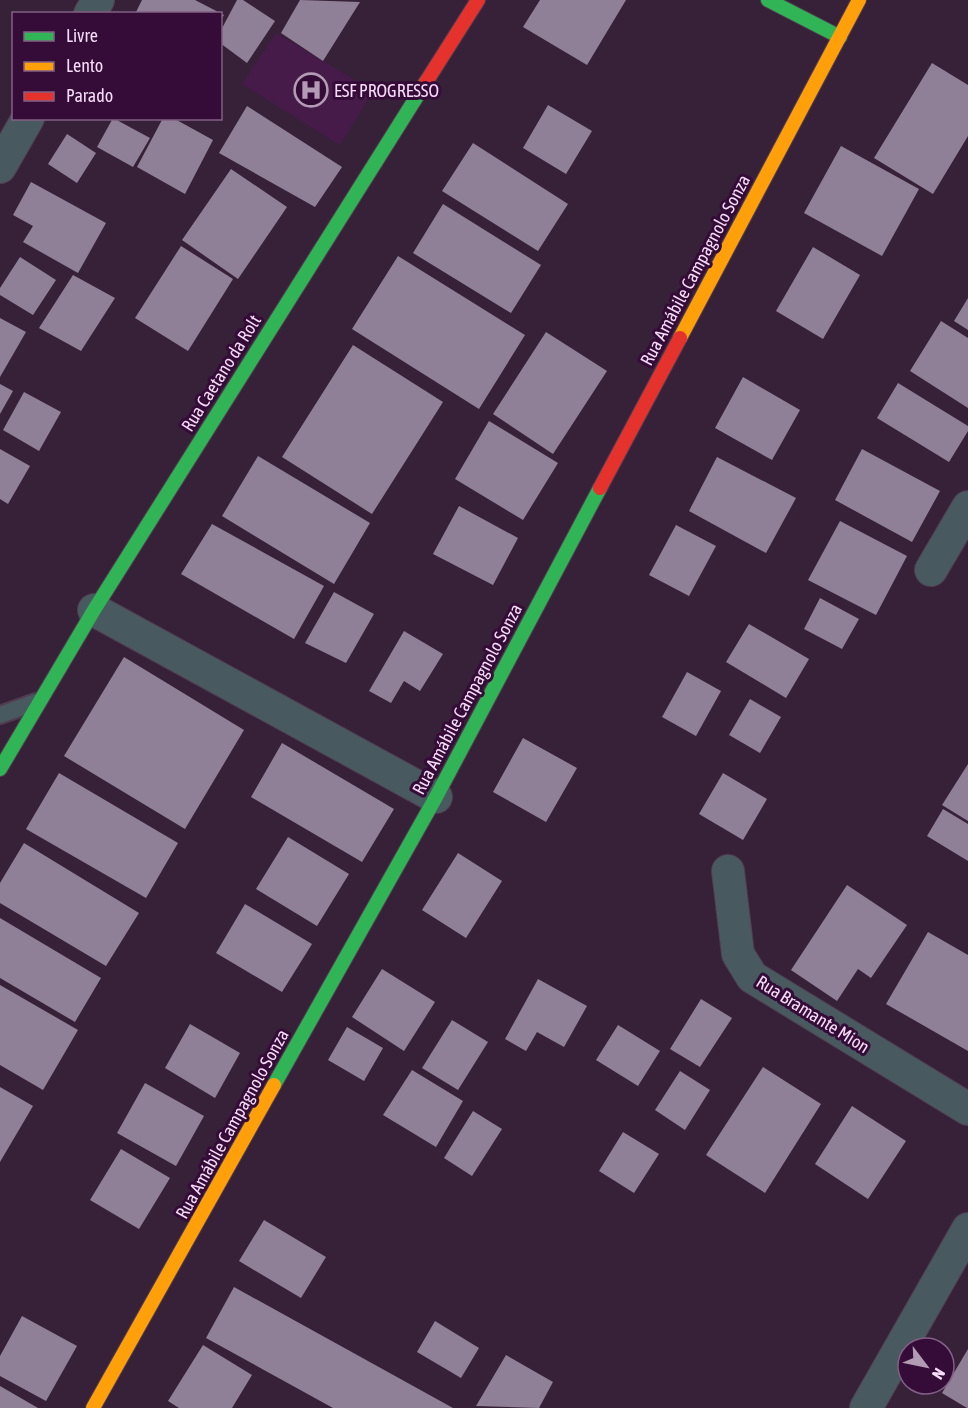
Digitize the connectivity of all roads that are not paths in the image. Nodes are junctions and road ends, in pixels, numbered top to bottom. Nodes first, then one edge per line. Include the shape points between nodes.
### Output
1 (478, 0) edge
2 (768, 0) edge
3 (859, 0) edge
4 (840, 37) junction
5 (27, 120) edge
6 (0, 167) edge
7 (968, 507) edge
8 (931, 570) dead end
9 (94, 610) junction
10 (39, 701) junction
11 (0, 715) edge
12 (0, 769) edge
13 (436, 797) junction
14 (728, 871) dead end
15 (968, 1108) edge
16 (968, 1229) edge
17 (93, 1408) edge
18 (866, 1408) edge

1 - 9 street, Rua Caetano da Rolt
2 - 4 street
3 - 4 street, Rua Amábile Campagnolo Sonza
4 - 13 street, Rua Amábile Campagnolo Sonza
5 - 6 street
7 - 8 street
9 - 10 street, Rua Caetano da Rolt
9 - 13 street
10 - 11 lane
10 - 12 street, Rua Caetano da Rolt
13 - 17 street, Rua Amábile Campagnolo Sonza
14 - 15 street, Rua Bramante Mion via 738,954 752,977
16 - 18 street

